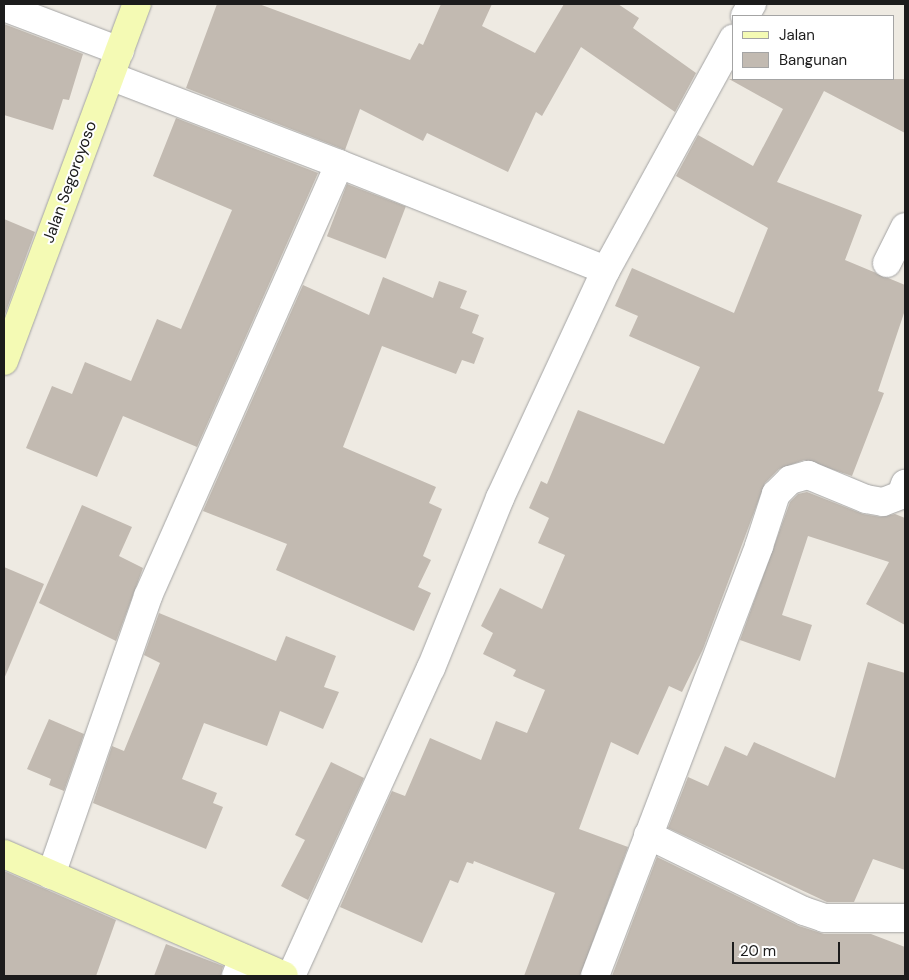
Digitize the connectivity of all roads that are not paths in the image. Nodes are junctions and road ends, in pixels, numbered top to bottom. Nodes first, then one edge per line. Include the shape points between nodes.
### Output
1 (137, 4) edge
2 (752, 4) edge
3 (4, 7) edge
4 (746, 15) edge
5 (732, 41) edge
6 (115, 63) junction
7 (339, 164) junction
8 (905, 227) edge
9 (887, 263) dead end
10 (606, 270) junction
11 (4, 361) edge
12 (905, 484) edge
13 (648, 835) junction
14 (4, 854) edge
15 (51, 875) junction
16 (905, 918) edge
17 (239, 967) edge
18 (284, 976) edge
19 (292, 976) edge
20 (595, 976) edge

1 - 6 main road, Jalan Segoroyoso
2 - 4 street
3 - 6 street
5 - 10 street
6 - 7 street
6 - 11 main road, Jalan Segoroyoso
7 - 10 street
7 - 15 street via 148,596
8 - 9 street
10 - 19 street via 500,498 431,668
12 - 13 street via 901,495 883,502 808,475 790,480 776,494 756,556
13 - 16 street via 817,916 844,920
13 - 20 street
14 - 15 main road
15 - 17 main road
17 - 18 main road

